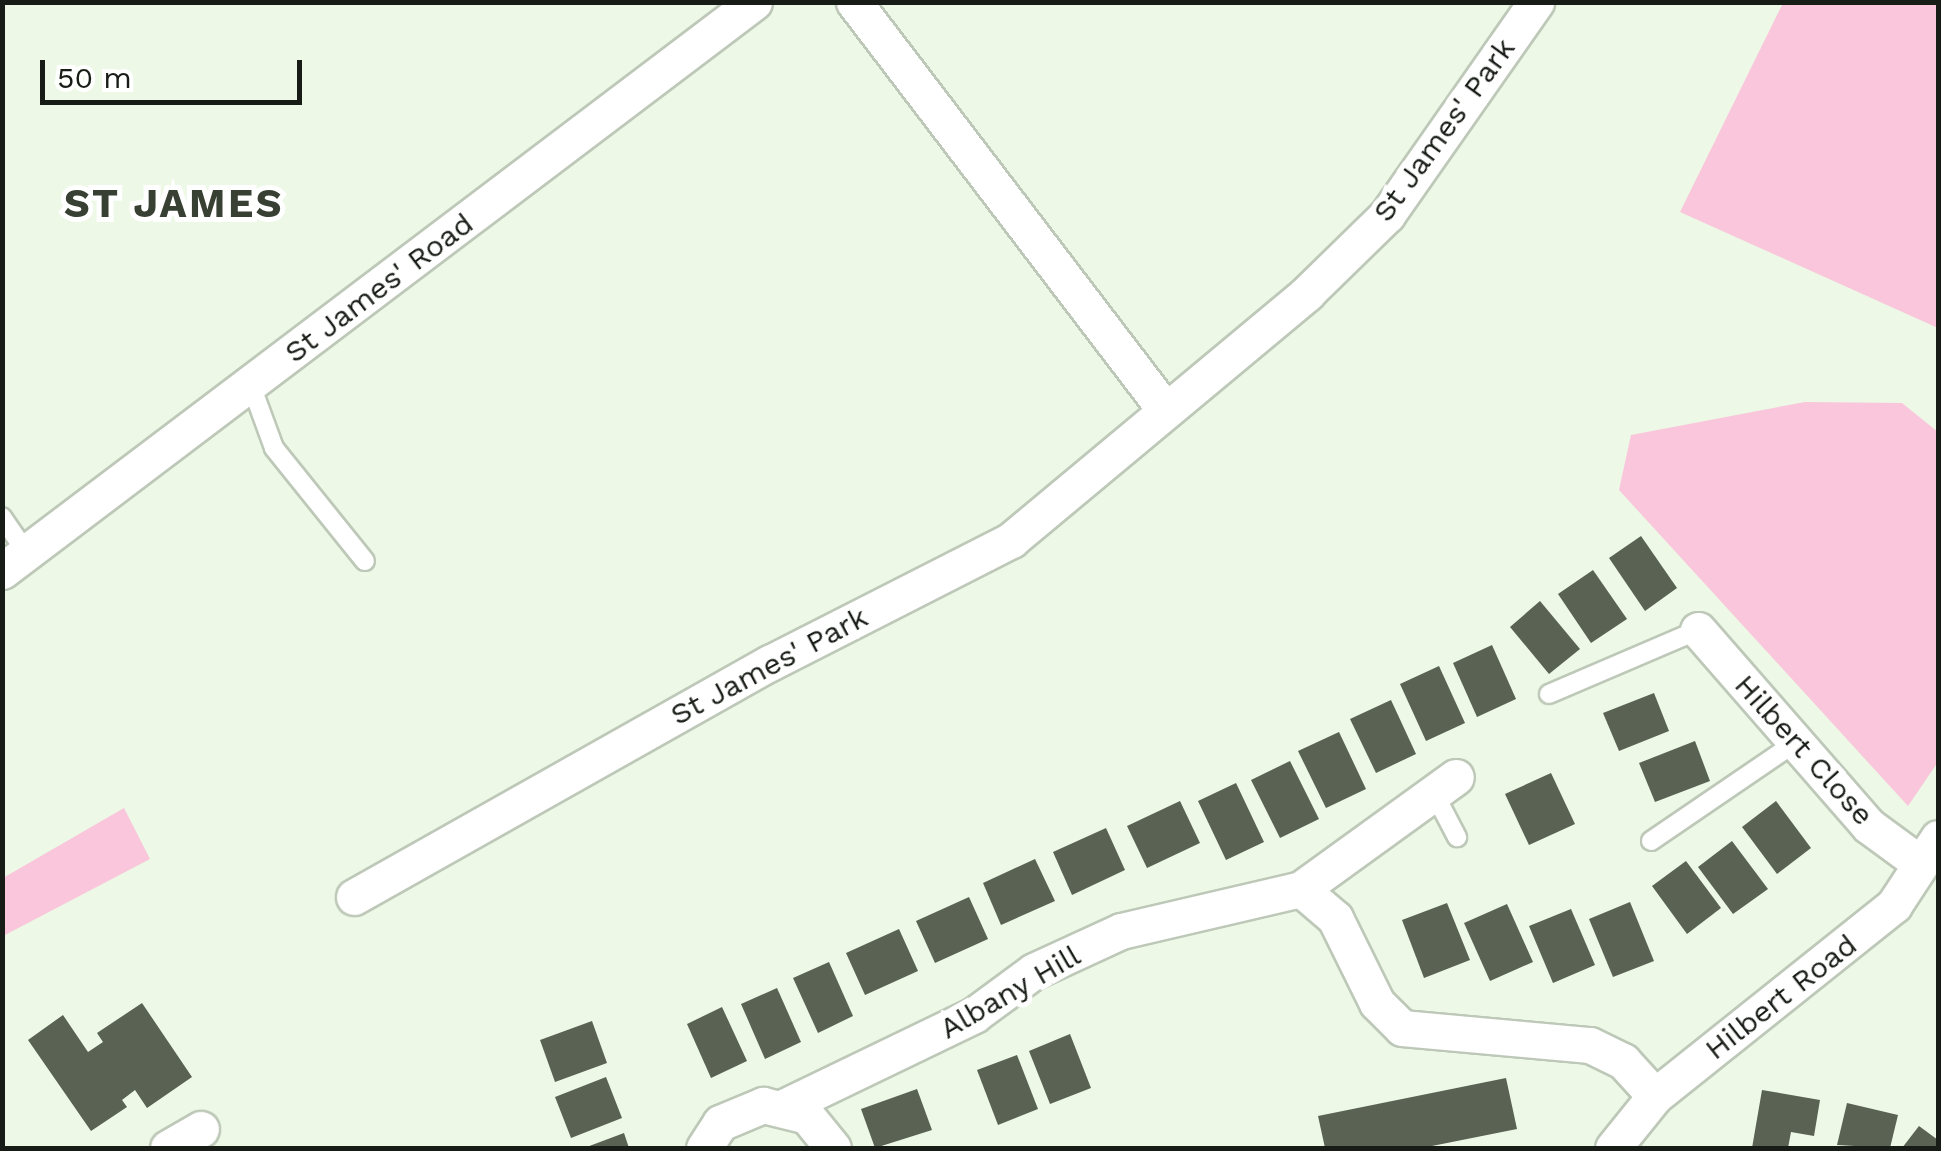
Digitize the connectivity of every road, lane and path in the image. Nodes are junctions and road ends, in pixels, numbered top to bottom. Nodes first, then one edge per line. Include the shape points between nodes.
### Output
1 (754, 2) edge
2 (854, 2) edge
3 (1536, 2) edge
4 (251, 385) junction
5 (1166, 411) junction
6 (2, 518) edge
7 (365, 561) dead end
8 (15, 563) edge
9 (1698, 630) joint
10 (1549, 694) dead end
11 (1796, 742) junction
12 (1445, 785) joint
13 (1457, 837) dead end
14 (1651, 841) dead end
15 (1928, 850) edge
16 (1301, 889) junction
17 (354, 897) dead end
18 (1655, 1096) junction
19 (786, 1106) junction
20 (201, 1129) dead end
21 (168, 1148) edge
22 (704, 1148) edge
23 (832, 1148) edge
24 (1613, 1148) edge

1 - 4 street, St James' Road
2 - 5 street
3 - 5 street, St James' Park via 1387,215 1307,293
4 - 7 lane via 274,448
4 - 8 street, St James' Road
5 - 17 street, St James' Park via 1011,540 770,663
6 - 8 lane
9 - 10 lane
9 - 11 street, Hilbert Close
11 - 14 lane
11 - 15 street, Hilbert Close via 1869,826
12 - 13 lane
12 - 16 street, Albany Hill
15 - 18 street, Hilbert Road via 1883,915
16 - 18 street via 1335,918 1377,1003 1402,1028 1590,1044 1623,1060
16 - 19 street, Albany Hill via 1121,931 1034,971 974,1015
18 - 24 street, Hilbert Road
19 - 22 street, Albany Hill via 740,1110 720,1123
19 - 23 street via 807,1116
20 - 21 street

